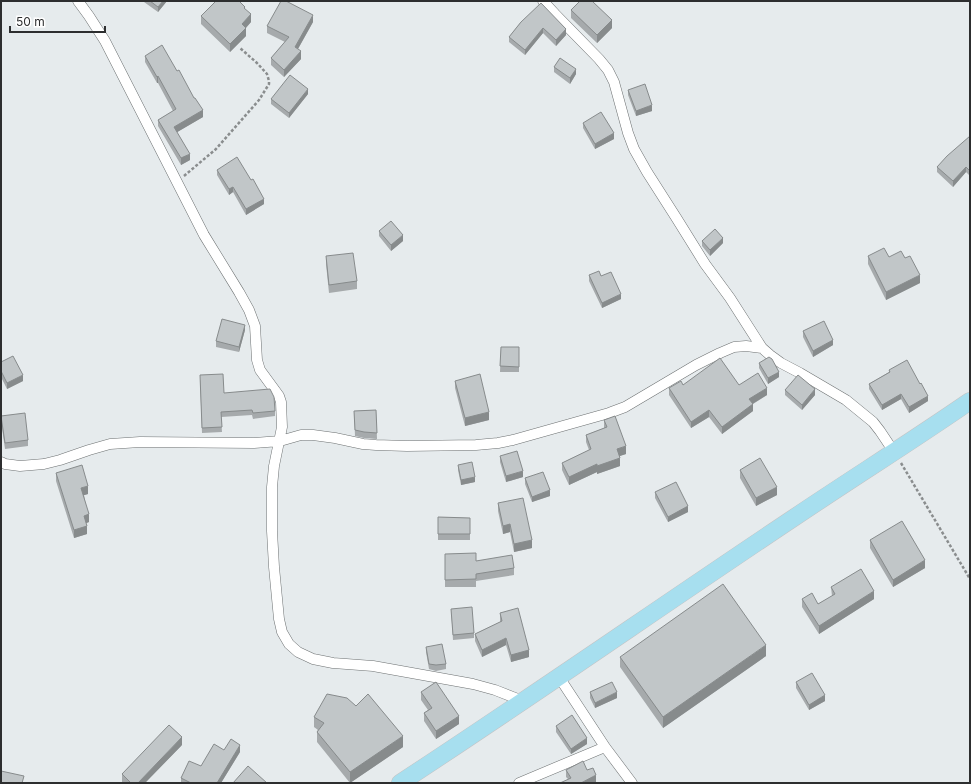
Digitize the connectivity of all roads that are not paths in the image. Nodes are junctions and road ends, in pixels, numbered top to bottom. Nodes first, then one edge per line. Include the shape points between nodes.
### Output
1 (78, 1) edge
2 (543, 1) edge
3 (762, 348) junction
4 (970, 401) edge
5 (280, 441) junction
6 (894, 452) junction
7 (1, 462) edge
8 (559, 677) junction
9 (523, 701) junction
10 (605, 747) junction
11 (400, 783) edge
12 (519, 783) edge
13 (632, 783) edge

1 - 5 street via 105,41 204,235 249,310 254,326 260,370 281,402
2 - 3 street via 608,70 634,149 705,264
3 - 5 street via 734,347 696,365 625,407 582,422 498,443 384,445 313,435
3 - 6 street via 781,363 846,400 873,422
4 - 6 main road
5 - 7 street via 110,444 44,464 20,466
5 - 9 street via 272,487 273,545 279,619 282,632 289,644 298,652 313,659 373,666 473,684
6 - 8 main road
8 - 9 main road
8 - 10 street
9 - 11 main road
10 - 12 street
10 - 13 street

